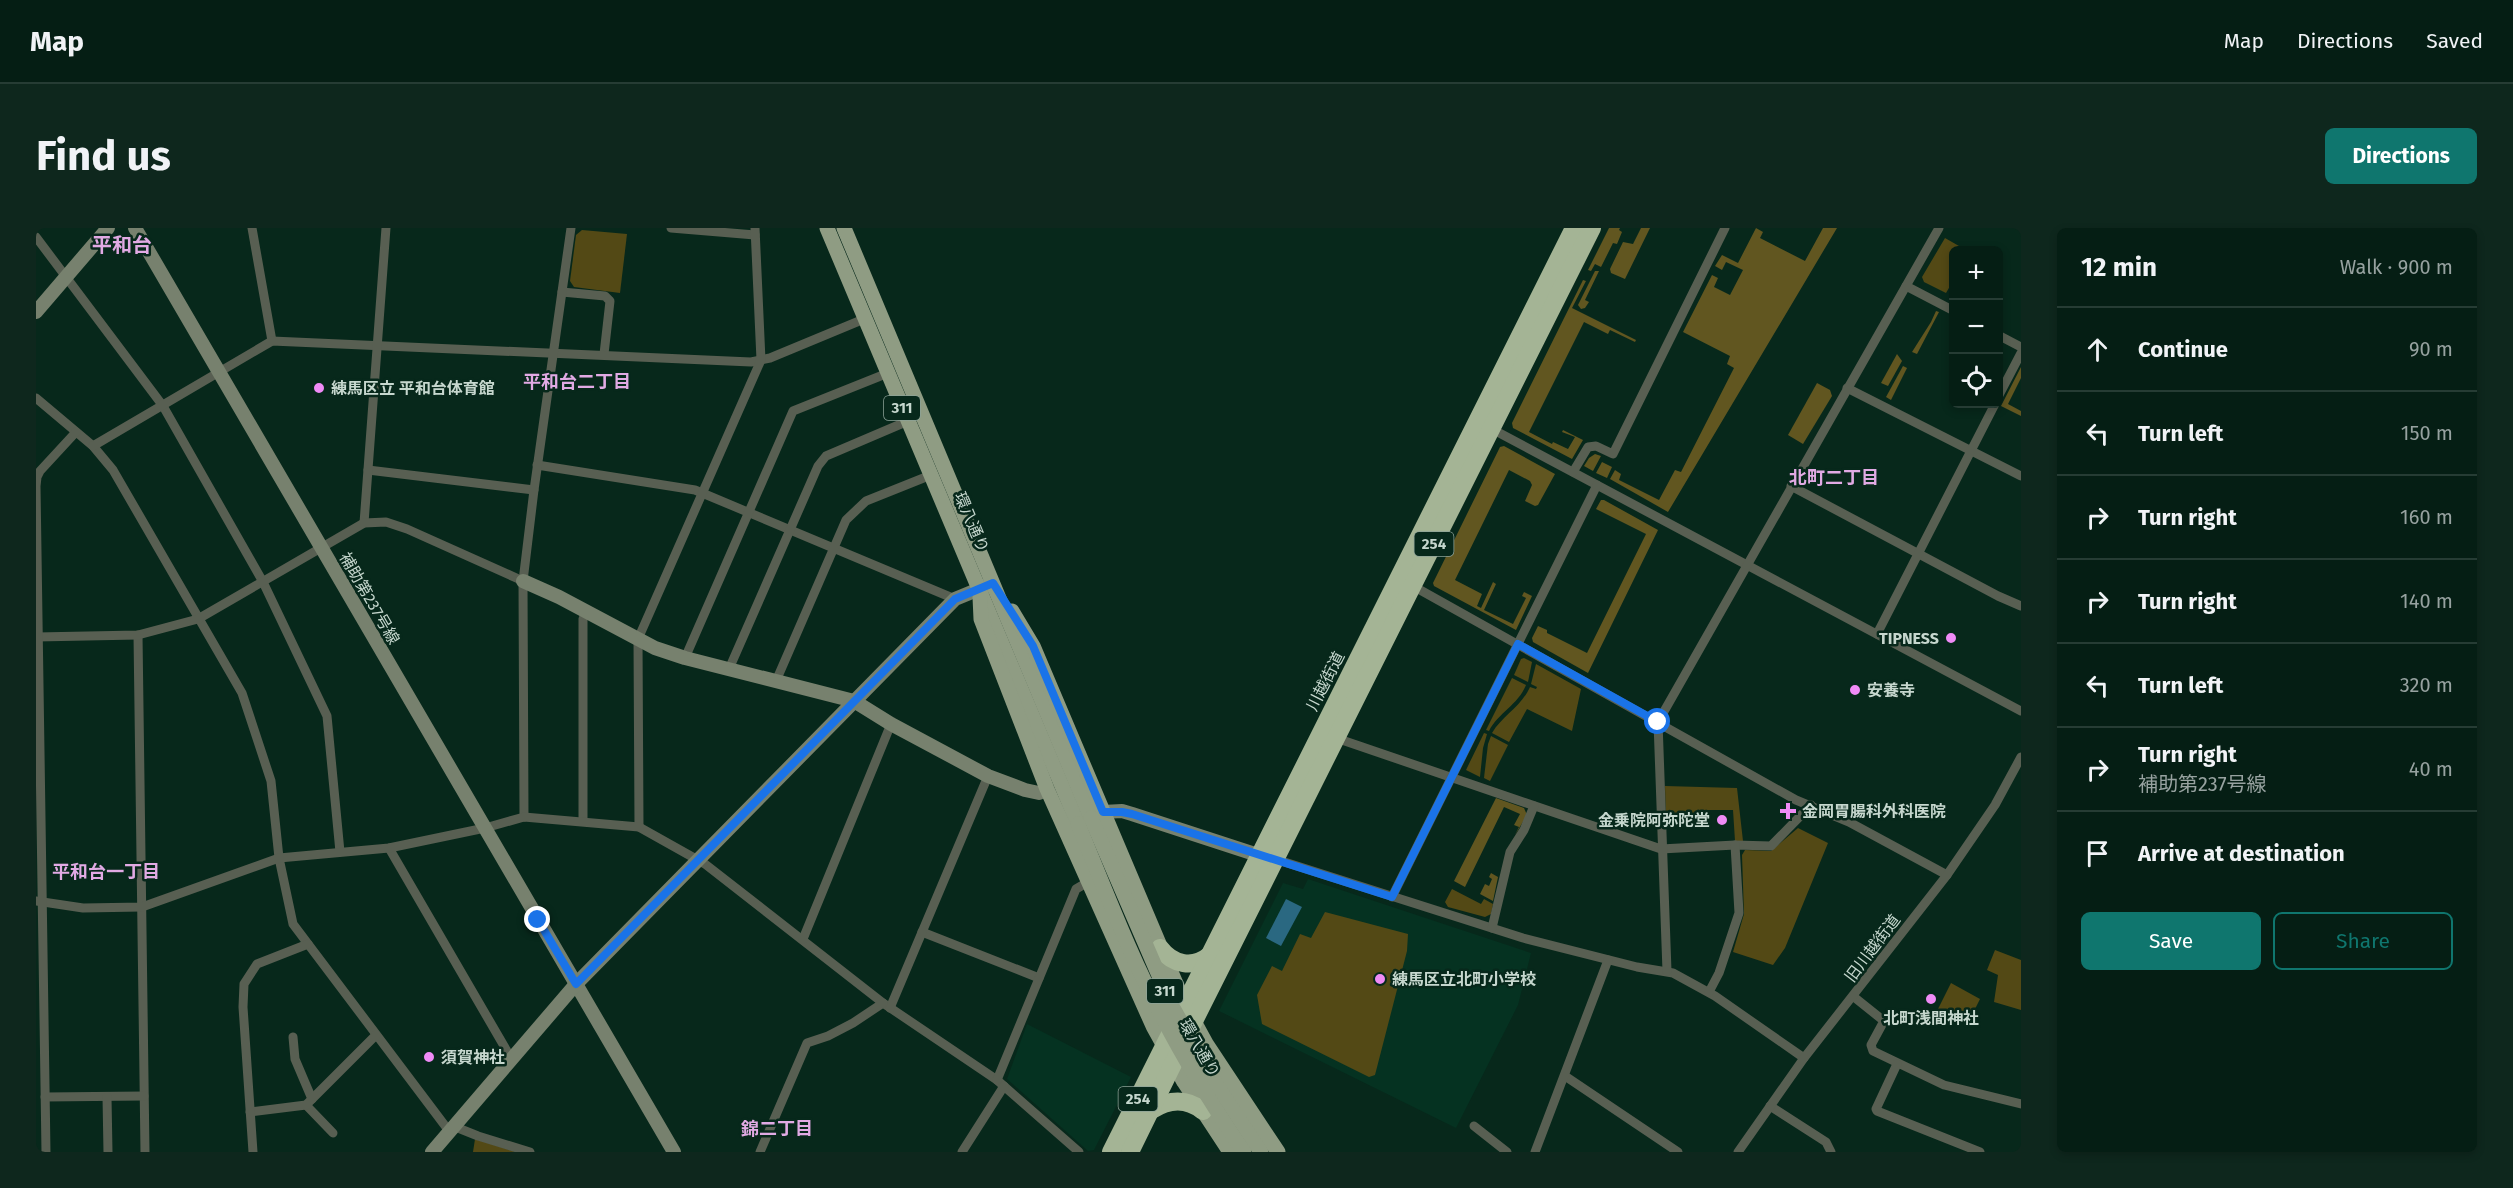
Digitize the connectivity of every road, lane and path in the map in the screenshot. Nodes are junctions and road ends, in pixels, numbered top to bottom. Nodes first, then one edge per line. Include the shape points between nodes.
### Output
1 (108, 228) edge
2 (135, 228) edge
3 (252, 228) edge
4 (386, 228) edge
5 (571, 228) edge
6 (671, 228) edge
7 (827, 228) edge
8 (844, 228) edge
9 (1574, 228) edge
10 (1592, 228) edge
11 (1725, 228) edge
12 (1939, 228) edge
13 (755, 231) edge
14 (36, 237) edge
15 (66, 277) junction
16 (1906, 285) junction
17 (562, 292) junction
18 (1949, 309) edge
19 (36, 312) edge
20 (864, 319) junction
21 (2003, 338) edge
22 (272, 342) junction
23 (378, 346) junction
24 (2021, 347) edge
25 (553, 353) junction
26 (2021, 353) edge
27 (604, 354) junction
28 (761, 360) junction
29 (220, 372) junction
30 (888, 374) junction
31 (2003, 387) edge
32 (1847, 388) junction
33 (36, 398) edge
34 (163, 406) junction
35 (1993, 408) edge
36 (908, 421) junction
37 (1485, 425) junction
38 (76, 432) junction
39 (93, 446) junction
40 (1971, 451) junction
41 (537, 465) junction
42 (368, 470) junction
43 (1573, 472) junction
44 (932, 475) junction
45 (2021, 476) edge
46 (1598, 485) junction
47 (1791, 486) junction
48 (534, 490) junction
49 (704, 494) junction
50 (750, 512) junction
51 (364, 523) junction
52 (790, 529) junction
53 (833, 547) junction
54 (322, 548) junction
55 (1917, 554) junction
56 (1746, 564) junction
57 (523, 581) junction
58 (263, 582) junction
59 (987, 586) junction
60 (1413, 586) junction
61 (955, 599) junction
62 (2021, 606) edge
63 (586, 612) junction
64 (198, 619) junction
65 (1877, 634) junction
66 (138, 635) junction
67 (38, 637) edge
68 (638, 639) junction
69 (1518, 644) junction
70 (685, 658) junction
71 (729, 669) junction
72 (776, 681) junction
73 (854, 701) junction
74 (2021, 711) edge
75 (1658, 722) junction
76 (891, 724) junction
77 (1336, 738) junction
78 (2021, 757) edge
79 (988, 776) junction
80 (1451, 778) junction
81 (1047, 789) junction
82 (1534, 806) junction
83 (1811, 806) junction
84 (524, 817) junction
85 (1091, 818) junction
86 (583, 821) junction
87 (639, 827) junction
88 (485, 828) junction
89 (1735, 844) junction
90 (389, 848) junction
91 (1661, 849) junction
92 (340, 852) junction
93 (279, 858) junction
94 (1267, 858) junction
95 (698, 859) junction
96 (1947, 875) junction
97 (1088, 882) junction
98 (1392, 897) junction
99 (39, 902) edge
100 (142, 907) junction
101 (1148, 920) junction
102 (1492, 928) junction
103 (922, 933) junction
104 (803, 939) junction
105 (1114, 942) junction
106 (308, 944) junction
107 (1160, 948) junction
108 (1210, 955) junction
109 (1608, 960) junction
110 (1667, 971) junction
111 (1039, 978) junction
112 (576, 984) junction
113 (1709, 992) junction
114 (1854, 997) junction
115 (887, 1005) junction
116 (1189, 1013) junction
117 (376, 1035) junction
118 (293, 1037) dead end
119 (1164, 1046) junction
120 (511, 1058) junction
121 (1804, 1058) junction
122 (1174, 1064) junction
123 (1897, 1064) junction
124 (40, 1067) edge
125 (1565, 1076) junction
126 (1001, 1083) junction
127 (144, 1096) junction
128 (45, 1097) junction
129 (107, 1097) junction
130 (309, 1102) junction
131 (2021, 1104) edge
132 (1770, 1106) junction
133 (1152, 1110) junction
134 (1203, 1111) junction
135 (250, 1112) junction
136 (1251, 1112) junction
137 (1474, 1126) dead end
138 (451, 1128) junction
139 (333, 1133) dead end
140 (1218, 1134) junction
141 (436, 1150) edge
142 (46, 1152) edge
143 (108, 1152) edge
144 (145, 1152) edge
145 (253, 1152) edge
146 (530, 1152) edge
147 (674, 1152) edge
148 (760, 1152) edge
149 (962, 1152) edge
150 (1079, 1152) edge
151 (1111, 1152) edge
152 (1130, 1152) edge
153 (1230, 1152) edge
154 (1244, 1152) edge
155 (1261, 1152) edge
156 (1278, 1152) edge
157 (1507, 1152) edge
158 (1535, 1152) edge
159 (1678, 1152) edge
160 (1738, 1152) edge
161 (1831, 1152) edge
162 (1980, 1152) edge

1 - 15 street
2 - 29 street, 補助第237号線
3 - 22 street
4 - 23 street
5 - 17 street
6 - 13 street
7 - 20 main road, 環八通り / 311
8 - 59 main road, 環八通り / 311
9 - 37 highway, 川越街道 / 254
10 - 37 highway, 川越街道 / 254
11 - 43 street via 1613,453 1588,447
12 - 16 street
13 - 28 street
14 - 15 street
15 - 19 street
15 - 34 street
16 - 18 street
16 - 32 street
17 - 25 street
17 - 27 street via 605,296 610,301
20 - 28 street
20 - 30 main road, 環八通り / 311
21 - 24 street
22 - 23 street
22 - 29 street
23 - 25 street
23 - 42 street
25 - 27 street
25 - 41 street
26 - 31 street
27 - 28 street
28 - 49 street
29 - 34 street
29 - 54 street, 補助第237号線
30 - 36 main road, 環八通り / 311
30 - 50 street via 793,411
32 - 40 street
32 - 47 street
33 - 38 street
34 - 39 street
34 - 58 street
35 - 40 street
36 - 44 main road, 環八通り / 311
36 - 52 street via 826,456
37 - 43 street
37 - 60 highway, 川越街道 / 254
37 - 94 highway, 川越街道 / 254
38 - 39 street
38 - 67 street via 37,477
39 - 64 street via 113,470
40 - 45 street
40 - 55 street
41 - 48 street
41 - 49 street
42 - 48 street
42 - 51 street
43 - 46 street
44 - 53 street via 859,506 846,519
44 - 59 main road, 環八通り / 311
46 - 56 street
46 - 69 street
47 - 55 street
47 - 56 street
48 - 57 street
49 - 50 street
49 - 68 street
50 - 52 street
50 - 70 street
51 - 54 street
51 - 57 street via 386,522 407,529
52 - 53 street
52 - 71 street
53 - 61 street
53 - 72 street
54 - 58 street
54 - 88 street, 補助第237号線
55 - 62 street
55 - 65 street
56 - 65 street
56 - 75 street
57 - 63 street
57 - 84 street
58 - 64 street
58 - 92 street via 327,716
59 - 61 street
59 - 81 main road via 981,619
59 - 85 main road, 環八通り / 311
60 - 69 street
60 - 77 highway, 川越街道 / 254
61 - 73 street
63 - 68 street
63 - 86 street
64 - 66 street
64 - 93 street via 242,693 271,781
65 - 74 street
66 - 67 street
66 - 100 street
67 - 99 street
68 - 70 street
68 - 87 street
69 - 75 street
69 - 80 street
70 - 71 street
71 - 72 street
72 - 73 street
73 - 76 street
73 - 95 street
75 - 83 street
75 - 91 street
76 - 79 street
76 - 104 street
77 - 80 street
77 - 94 highway, 川越街道 / 254
78 - 96 street, 旧川越街道 via 1996,803
79 - 81 street via 1025,790 1039,793
79 - 103 street
80 - 82 street
80 - 98 street
81 - 97 main road
82 - 91 street
82 - 102 street via 1510,852
83 - 89 street via 1771,846
83 - 96 street via 1850,822
84 - 86 street
84 - 88 street
85 - 94 street via 1132,814
85 - 101 main road
85 - 154 main road, 環八通り / 311, bridge via 1138,967 1194,1074
85 - 155 main road, 環八通り / 311, bridge via 1173,1008
86 - 87 street
87 - 95 street
88 - 90 street
88 - 112 street, 補助第237号線
89 - 91 street
89 - 113 street via 1739,913
90 - 92 street
90 - 120 street
91 - 110 street
92 - 93 street
93 - 100 street
93 - 106 street via 293,924
94 - 98 street
94 - 108 highway, 川越街道 / 254
94 - 116 highway, 川越街道 / 254
95 - 104 street
95 - 112 street
96 - 114 street, 旧川越街道
97 - 105 main road
97 - 111 street via 1076,889
98 - 102 street
99 - 100 street via 83,908
99 - 124 street
100 - 127 street
101 - 105 main road via 1147,941 1140,948 1126,950
101 - 107 main road
102 - 109 street
103 - 111 street
103 - 115 street
104 - 115 street
105 - 119 main road
106 - 117 street
106 - 135 street via 257,964 244,984
107 - 108 highway via 1179,963 1197,962
107 - 116 main road
108 - 116 highway, 川越街道 / 254
109 - 110 street
109 - 125 street
110 - 113 street
111 - 126 street
112 - 120 street
112 - 147 street, 補助第237号線
113 - 121 street
114 - 121 street, 旧川越街道
114 - 123 street via 1884,1021 1872,1050
115 - 126 street
115 - 148 street via 807,1043
116 - 119 highway, 川越街道 / 254
116 - 122 highway, 川越街道 / 254
116 - 136 main road
117 - 130 street
117 - 138 street
118 - 130 street via 295,1059
119 - 122 main road
119 - 151 highway, 川越街道 / 254
120 - 138 street
121 - 132 street, 旧川越街道
122 - 133 highway, 川越街道 / 254
122 - 134 main road
123 - 131 street via 1944,1085
123 - 162 street via 1877,1111
124 - 128 street
125 - 158 street
125 - 159 street
126 - 149 street
126 - 150 street
127 - 129 street
127 - 144 street
128 - 129 street
128 - 142 street
129 - 143 street
130 - 135 street
130 - 139 street
132 - 160 street, 旧川越街道
132 - 161 street via 1826,1142
133 - 134 highway via 1164,1103 1184,1101
133 - 152 highway, 川越街道 / 254
134 - 140 main road
135 - 145 street
136 - 140 main road
136 - 156 main road
137 - 157 street
138 - 141 street
138 - 146 street
140 - 153 main road

